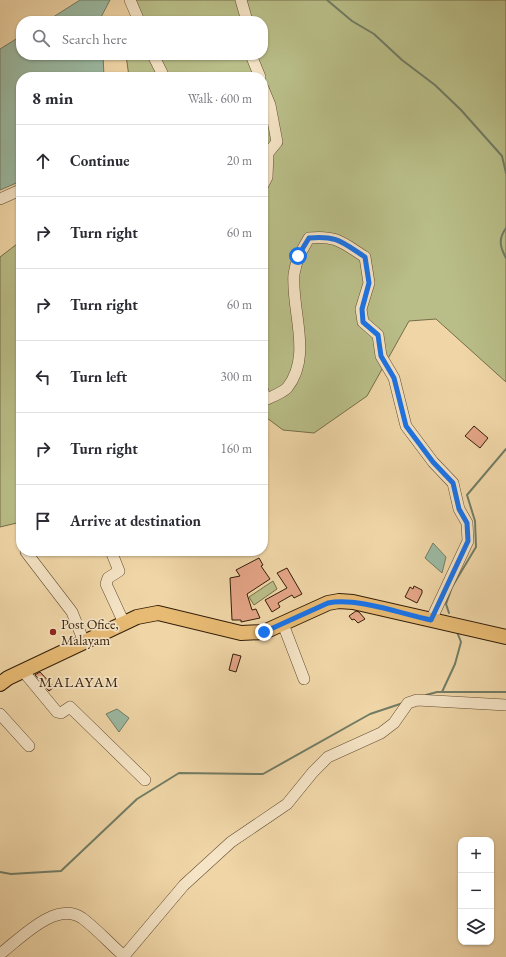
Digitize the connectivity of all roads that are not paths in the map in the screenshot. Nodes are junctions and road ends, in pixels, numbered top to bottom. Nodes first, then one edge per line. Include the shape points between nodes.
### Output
1 (130, 0) edge
2 (241, 0) edge
3 (137, 16) edge
4 (246, 16) edge
5 (156, 60) edge
6 (253, 60) edge
7 (162, 72) edge
8 (258, 72) edge
9 (268, 100) edge
10 (268, 153) edge
11 (16, 193) edge
12 (0, 200) edge
13 (268, 398) edge
14 (29, 556) edge
15 (113, 556) edge
16 (431, 620) junction
17 (124, 623) junction
18 (283, 624) junction
19 (506, 636) edge
20 (84, 642) junction
21 (23, 671) junction
22 (304, 679) dead end
23 (0, 684) edge
24 (506, 705) edge
25 (0, 714) edge
26 (29, 746) dead end
27 (145, 780) dead end
28 (0, 954) edge
29 (124, 956) edge

1 - 3 street
2 - 4 street
5 - 7 street
6 - 8 street
9 - 10 street via 277,142
11 - 12 street
13 - 16 street via 286,389 298,366 300,336 294,275 298,256 309,238 325,236 336,239 365,257 369,283 362,309 363,322 378,335 381,356 394,378 406,426 433,462 453,483 459,509 467,523 468,541
14 - 20 street via 72,612
15 - 17 street via 119,571 108,578 106,584
16 - 18 main road via 339,601 328,603
16 - 19 main road
17 - 18 main road via 137,617 158,613 241,634 264,632
17 - 20 main road
18 - 22 street
20 - 21 main road
21 - 23 main road
21 - 27 street via 56,712 61,713 70,707
24 - 29 street via 417,700 408,703 394,723 381,733 328,757 287,804 232,842 184,885
25 - 26 street
28 - 29 street via 54,914 67,912 81,918

